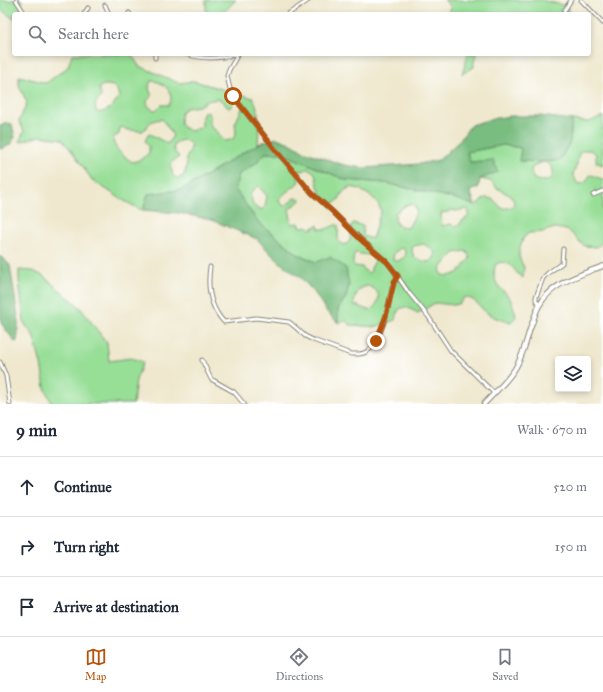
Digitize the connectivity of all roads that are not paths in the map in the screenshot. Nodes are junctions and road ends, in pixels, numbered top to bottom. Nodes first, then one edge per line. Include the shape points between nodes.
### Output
1 (16, 0) edge
2 (308, 0) edge
3 (571, 0) edge
4 (581, 0) edge
5 (105, 5) dead end
6 (88, 8) dead end
7 (25, 12) edge
8 (85, 12) edge
9 (108, 12) edge
10 (291, 12) edge
11 (564, 12) dead end
12 (603, 22) edge
13 (192, 56) edge
14 (226, 56) edge
15 (236, 56) edge
16 (603, 191) edge
17 (593, 195) dead end
18 (563, 249) dead end
19 (603, 266) edge
20 (210, 267) dead end
21 (398, 276) junction
22 (539, 305) junction
23 (202, 360) dead end
24 (0, 362) edge
25 (494, 393) junction
26 (10, 404) edge
27 (244, 404) edge
28 (484, 404) edge

1 - 7 street
2 - 10 street
3 - 11 street
4 - 12 street
5 - 9 street
6 - 8 street
13 - 14 street
15 - 21 street via 228,76 230,89 237,101 312,193 387,262
16 - 17 street
18 - 22 street via 562,263 545,276 537,294 536,300
19 - 22 main road via 559,285
20 - 21 street via 208,285 211,300 224,322 256,318 289,322 305,336 351,354 365,353 373,346 379,336 394,282
21 - 25 street via 451,350
22 - 25 main road via 518,363 508,379
23 - 27 street via 211,379 234,392
24 - 26 street via 6,376
25 - 28 main road

